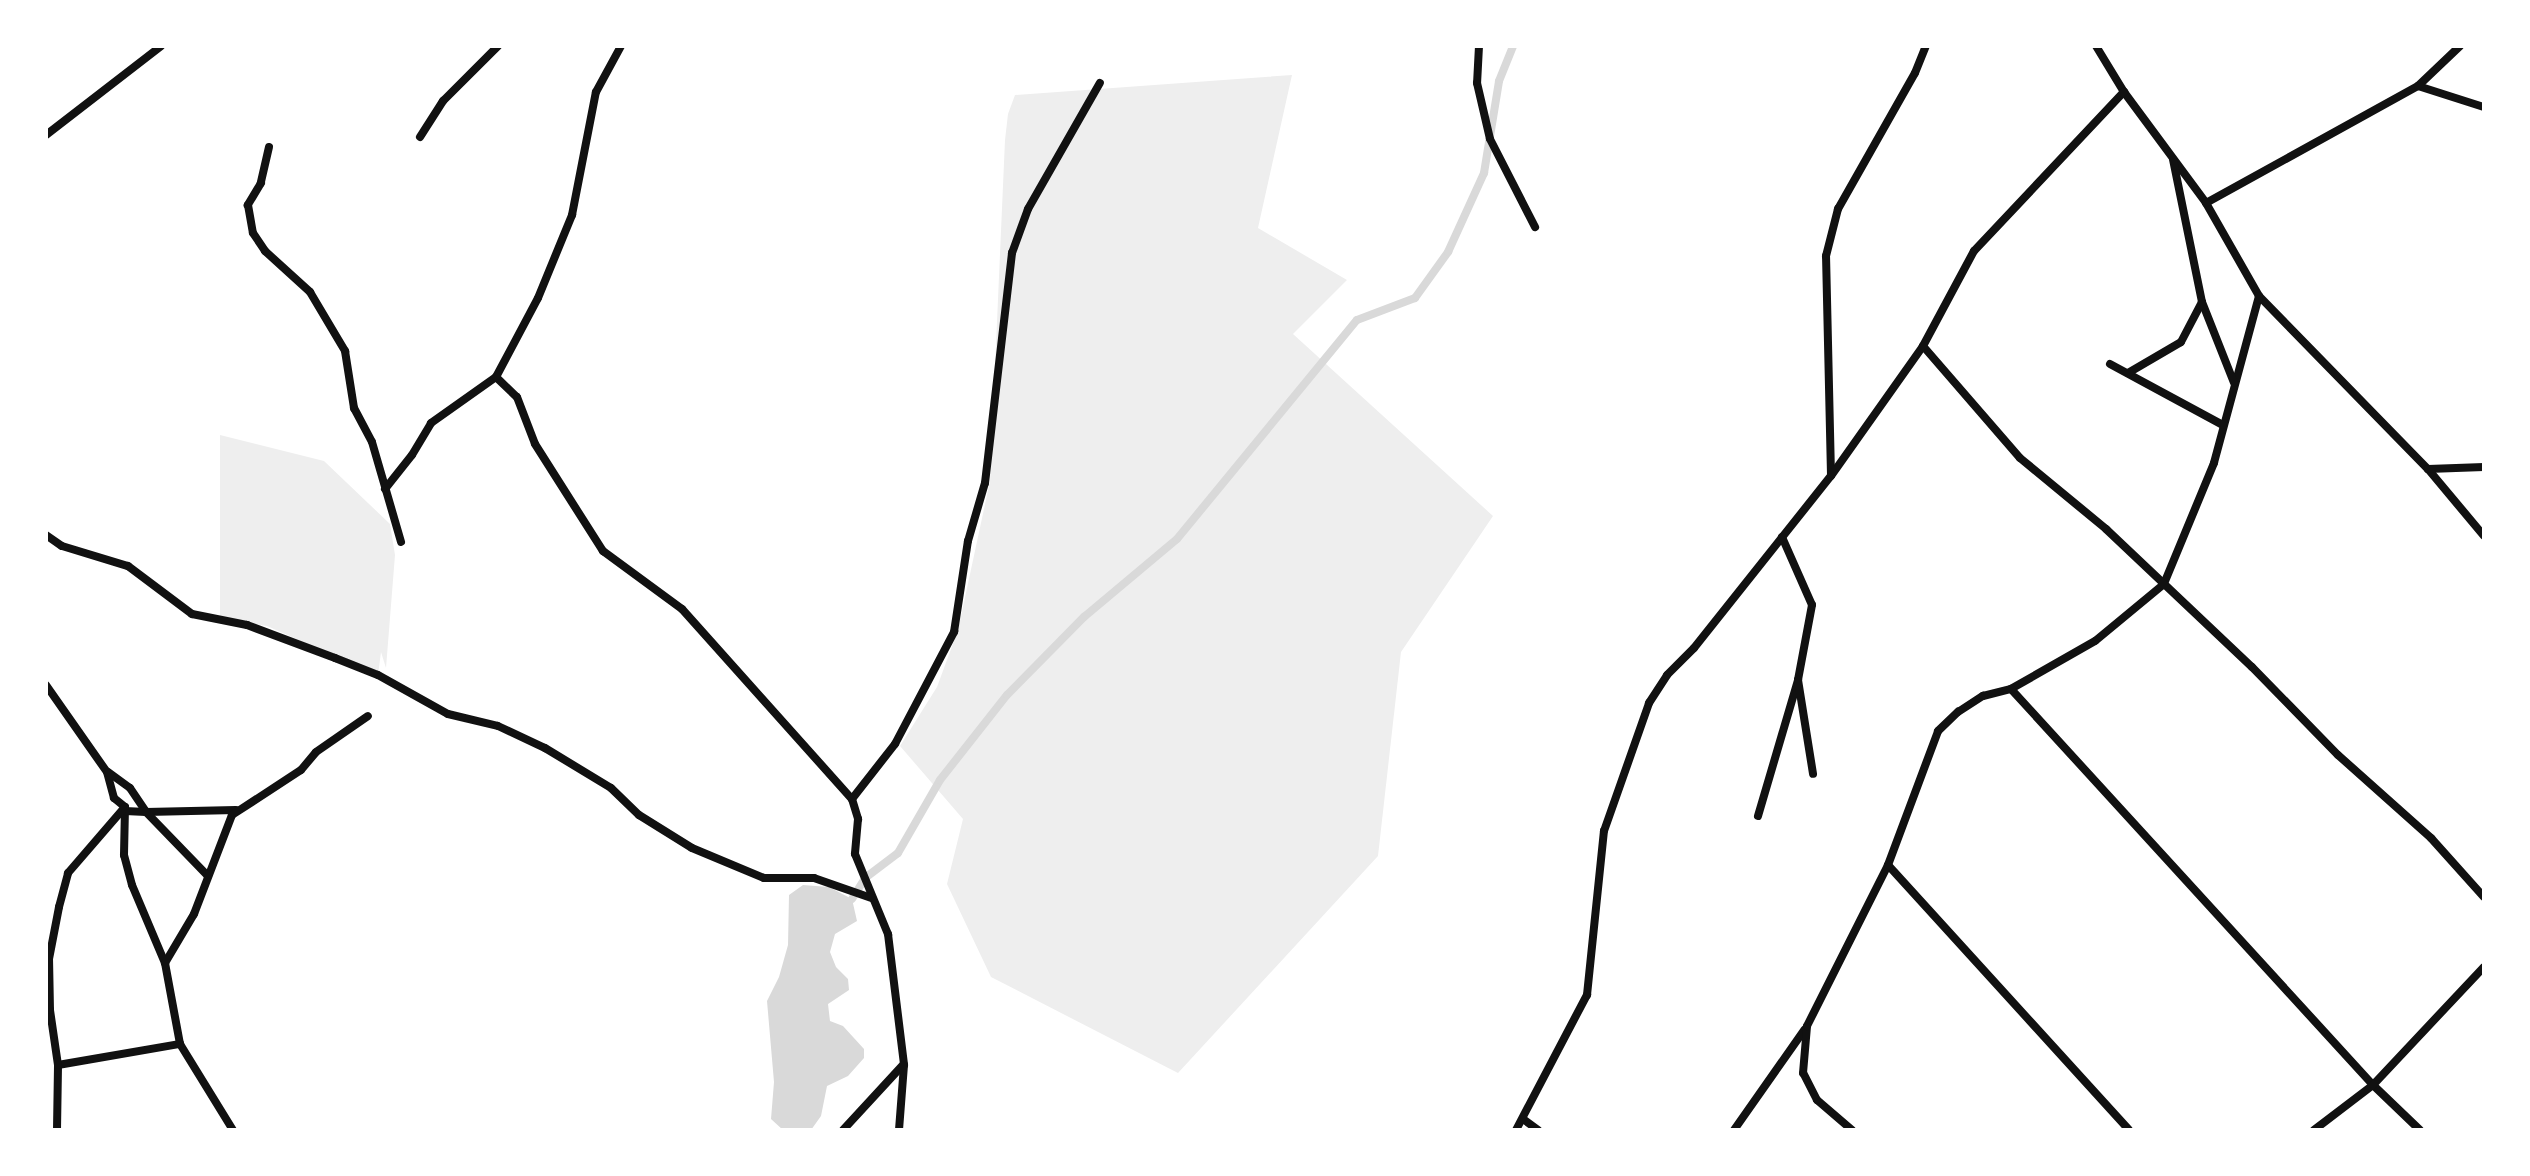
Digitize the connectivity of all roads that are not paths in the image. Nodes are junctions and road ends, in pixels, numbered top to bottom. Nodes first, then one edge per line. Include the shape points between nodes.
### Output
1 (161, 46) edge
2 (498, 46) edge
3 (621, 46) edge
4 (1479, 46) edge
5 (1926, 46) edge
6 (2096, 46) edge
7 (2460, 46) edge
8 (1100, 83) dead end
9 (2418, 86) junction
10 (2124, 92) junction
11 (2484, 107) edge
12 (46, 135) edge
13 (420, 137) dead end
14 (269, 147) dead end
15 (2173, 158) junction
16 (2206, 203) junction
17 (1535, 227) dead end
18 (2259, 296) junction
19 (2202, 302) junction
20 (1923, 346) junction
21 (2110, 364) dead end
22 (2128, 373) junction
23 (496, 377) junction
24 (2234, 385) junction
25 (2223, 425) junction
26 (2484, 467) edge
27 (2428, 469) junction
28 (1831, 476) junction
29 (385, 489) junction
30 (46, 535) edge
31 (2484, 536) edge
32 (1782, 537) junction
33 (401, 542) dead end
34 (2164, 584) junction
35 (1798, 680) junction
36 (46, 685) edge
37 (2011, 689) junction
38 (368, 716) dead end
39 (107, 772) junction
40 (1813, 774) dead end
41 (852, 799) junction
42 (125, 809) junction
43 (238, 810) junction
44 (146, 812) junction
45 (1758, 816) dead end
46 (1888, 865) junction
47 (208, 876) junction
48 (2484, 897) edge
49 (871, 898) junction
50 (165, 963) junction
51 (2484, 967) edge
52 (48, 1010) edge
53 (1807, 1026) junction
54 (180, 1044) junction
55 (58, 1065) junction
56 (904, 1065) junction
57 (2373, 1085) junction
58 (1523, 1119) junction
59 (57, 1130) edge
60 (233, 1130) edge
61 (843, 1130) edge
62 (899, 1130) edge
63 (1516, 1130) edge
64 (1538, 1130) edge
65 (1734, 1130) edge
66 (1852, 1130) edge
67 (2129, 1130) edge
68 (2314, 1130) edge
69 (2420, 1130) edge

1 - 12 street
2 - 13 street via 443,101
3 - 23 street via 596,92 572,215 538,298
4 - 17 street via 1477,83 1490,139
5 - 28 street via 1838,209 1826,256
6 - 10 street
7 - 9 street
8 - 41 street via 1028,209 1012,253 985,483 968,541 954,632 895,744
9 - 11 street
9 - 16 street
10 - 15 street
10 - 20 street via 1974,251
14 - 29 street via 261,183 248,205 253,233 310,292 345,351 354,408 372,442
15 - 16 street
15 - 19 street
16 - 18 street
18 - 24 street
18 - 27 street
19 - 22 street via 2181,342
19 - 24 street
20 - 28 street
20 - 34 street via 2020,458
21 - 22 street
22 - 25 street
23 - 29 street via 431,423
23 - 41 street via 517,397 535,444 603,551 682,609
24 - 25 street
25 - 34 street via 2203,494
26 - 27 street
27 - 31 street
28 - 32 street
29 - 33 street
30 - 49 street via 62,546 128,566 192,614 247,625 335,658 448,714 498,726 533,742 611,788 639,815 692,848 764,878 814,878
32 - 35 street via 1812,605
32 - 58 street via 1649,703 1604,831 1587,995
34 - 37 street via 2095,641
34 - 48 street via 2431,838
35 - 40 street
35 - 45 street
36 - 39 street
37 - 46 street via 1983,696 1938,731
37 - 57 street
38 - 43 street via 316,752 301,770
39 - 42 street via 114,798
39 - 44 street via 130,788
41 - 49 street via 858,819 855,854
42 - 44 street
42 - 50 street via 124,855
42 - 52 street via 68,873 49,959
43 - 44 street
43 - 47 street via 225,825
44 - 47 street
46 - 53 street
46 - 67 street
47 - 50 street via 194,914
49 - 56 street via 888,934
50 - 54 street
51 - 57 street
52 - 55 street
53 - 65 street
53 - 66 street via 1803,1073 1817,1100
54 - 55 street
54 - 60 street
55 - 59 street
56 - 61 street
56 - 62 street
57 - 68 street
57 - 69 street
58 - 63 street
58 - 64 street

